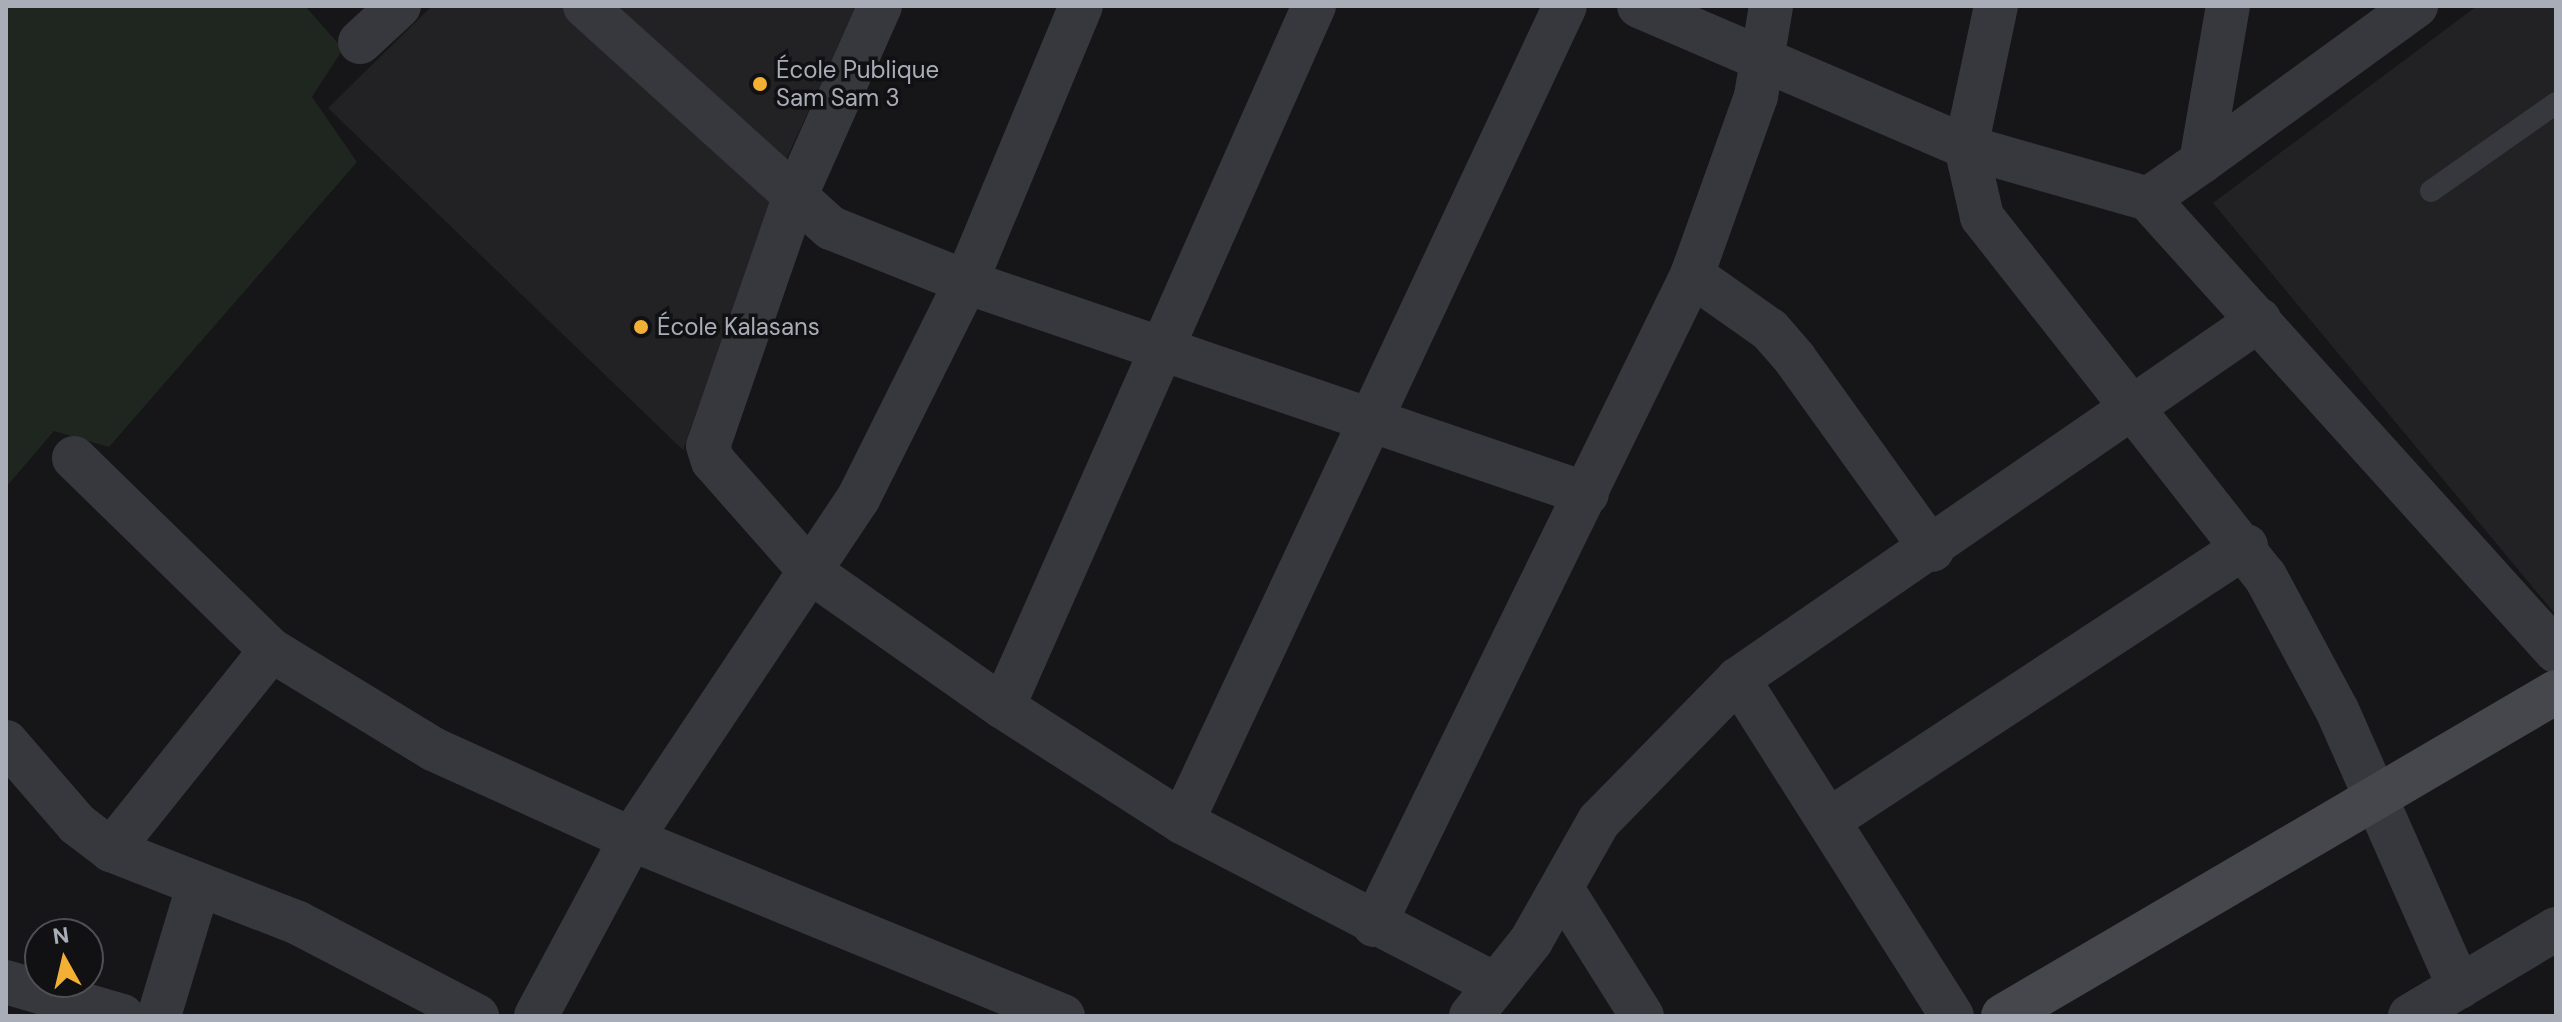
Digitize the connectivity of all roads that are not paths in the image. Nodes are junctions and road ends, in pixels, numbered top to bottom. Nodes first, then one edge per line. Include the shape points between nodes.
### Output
1 (399, 6) edge
2 (585, 6) edge
3 (880, 6) edge
4 (1081, 6) edge
5 (1314, 6) edge
6 (1565, 6) edge
7 (1639, 6) edge
8 (1771, 6) edge
9 (1996, 6) edge
10 (2228, 6) edge
11 (2416, 6) edge
12 (360, 42) dead end
13 (1761, 61) junction
14 (2556, 103) edge
15 (1966, 147) junction
16 (2201, 162) junction
17 (2431, 191) dead end
18 (2148, 199) junction
19 (793, 201) junction
20 (1692, 275) junction
21 (966, 282) junction
22 (2259, 320) junction
23 (1164, 349) junction
24 (2131, 410) junction
25 (1376, 420) junction
26 (74, 458) dead end
27 (1587, 494) junction
28 (2246, 546) junction
29 (1932, 550) junction
30 (811, 572) junction
31 (271, 650) junction
32 (2556, 651) edge
33 (1738, 679) junction
34 (2556, 692) edge
35 (1003, 707) junction
36 (6, 742) edge
37 (2375, 795) junction
38 (1829, 820) junction
39 (1182, 822) junction
40 (631, 839) junction
41 (111, 850) junction
42 (198, 887) junction
43 (1562, 889) junction
44 (1374, 925) junction
45 (2556, 929) edge
46 (6, 982) edge
47 (2459, 987) junction
48 (1483, 1000) edge
49 (122, 1016) edge
50 (159, 1016) edge
51 (477, 1016) edge
52 (536, 1016) edge
53 (1063, 1016) edge
54 (1642, 1016) edge
55 (1952, 1016) edge
56 (2003, 1016) edge
57 (2410, 1016) edge

1 - 12 street
2 - 19 street
3 - 19 street
4 - 21 street
5 - 23 street
6 - 25 street
7 - 13 street
8 - 13 street
9 - 15 street
10 - 16 street
11 - 16 street
13 - 15 street
13 - 20 street via 1740,149
14 - 17 lane
15 - 18 street
15 - 24 street via 1982,217
16 - 18 street
18 - 22 street
19 - 21 street via 831,228
19 - 30 street via 708,446
20 - 27 street
20 - 29 street via 1770,330
21 - 23 street
21 - 30 street via 858,499
22 - 24 street
22 - 32 street
23 - 25 street
23 - 35 street
24 - 28 street
24 - 29 street
25 - 27 street
25 - 39 street
26 - 31 street
27 - 44 street
28 - 37 street via 2330,697
28 - 38 street
29 - 33 street
30 - 35 street
30 - 40 street
31 - 40 street via 433,749
31 - 41 street
33 - 38 street
33 - 43 street via 1627,786 1577,855
34 - 37 street
35 - 39 street
36 - 41 street via 77,824
37 - 47 street
37 - 56 street
38 - 55 street
39 - 44 street
40 - 52 street
40 - 53 street
41 - 42 street
42 - 50 street
42 - 51 street via 298,923
43 - 48 street
43 - 54 street
44 - 48 street
45 - 47 street
46 - 49 street
47 - 57 street

